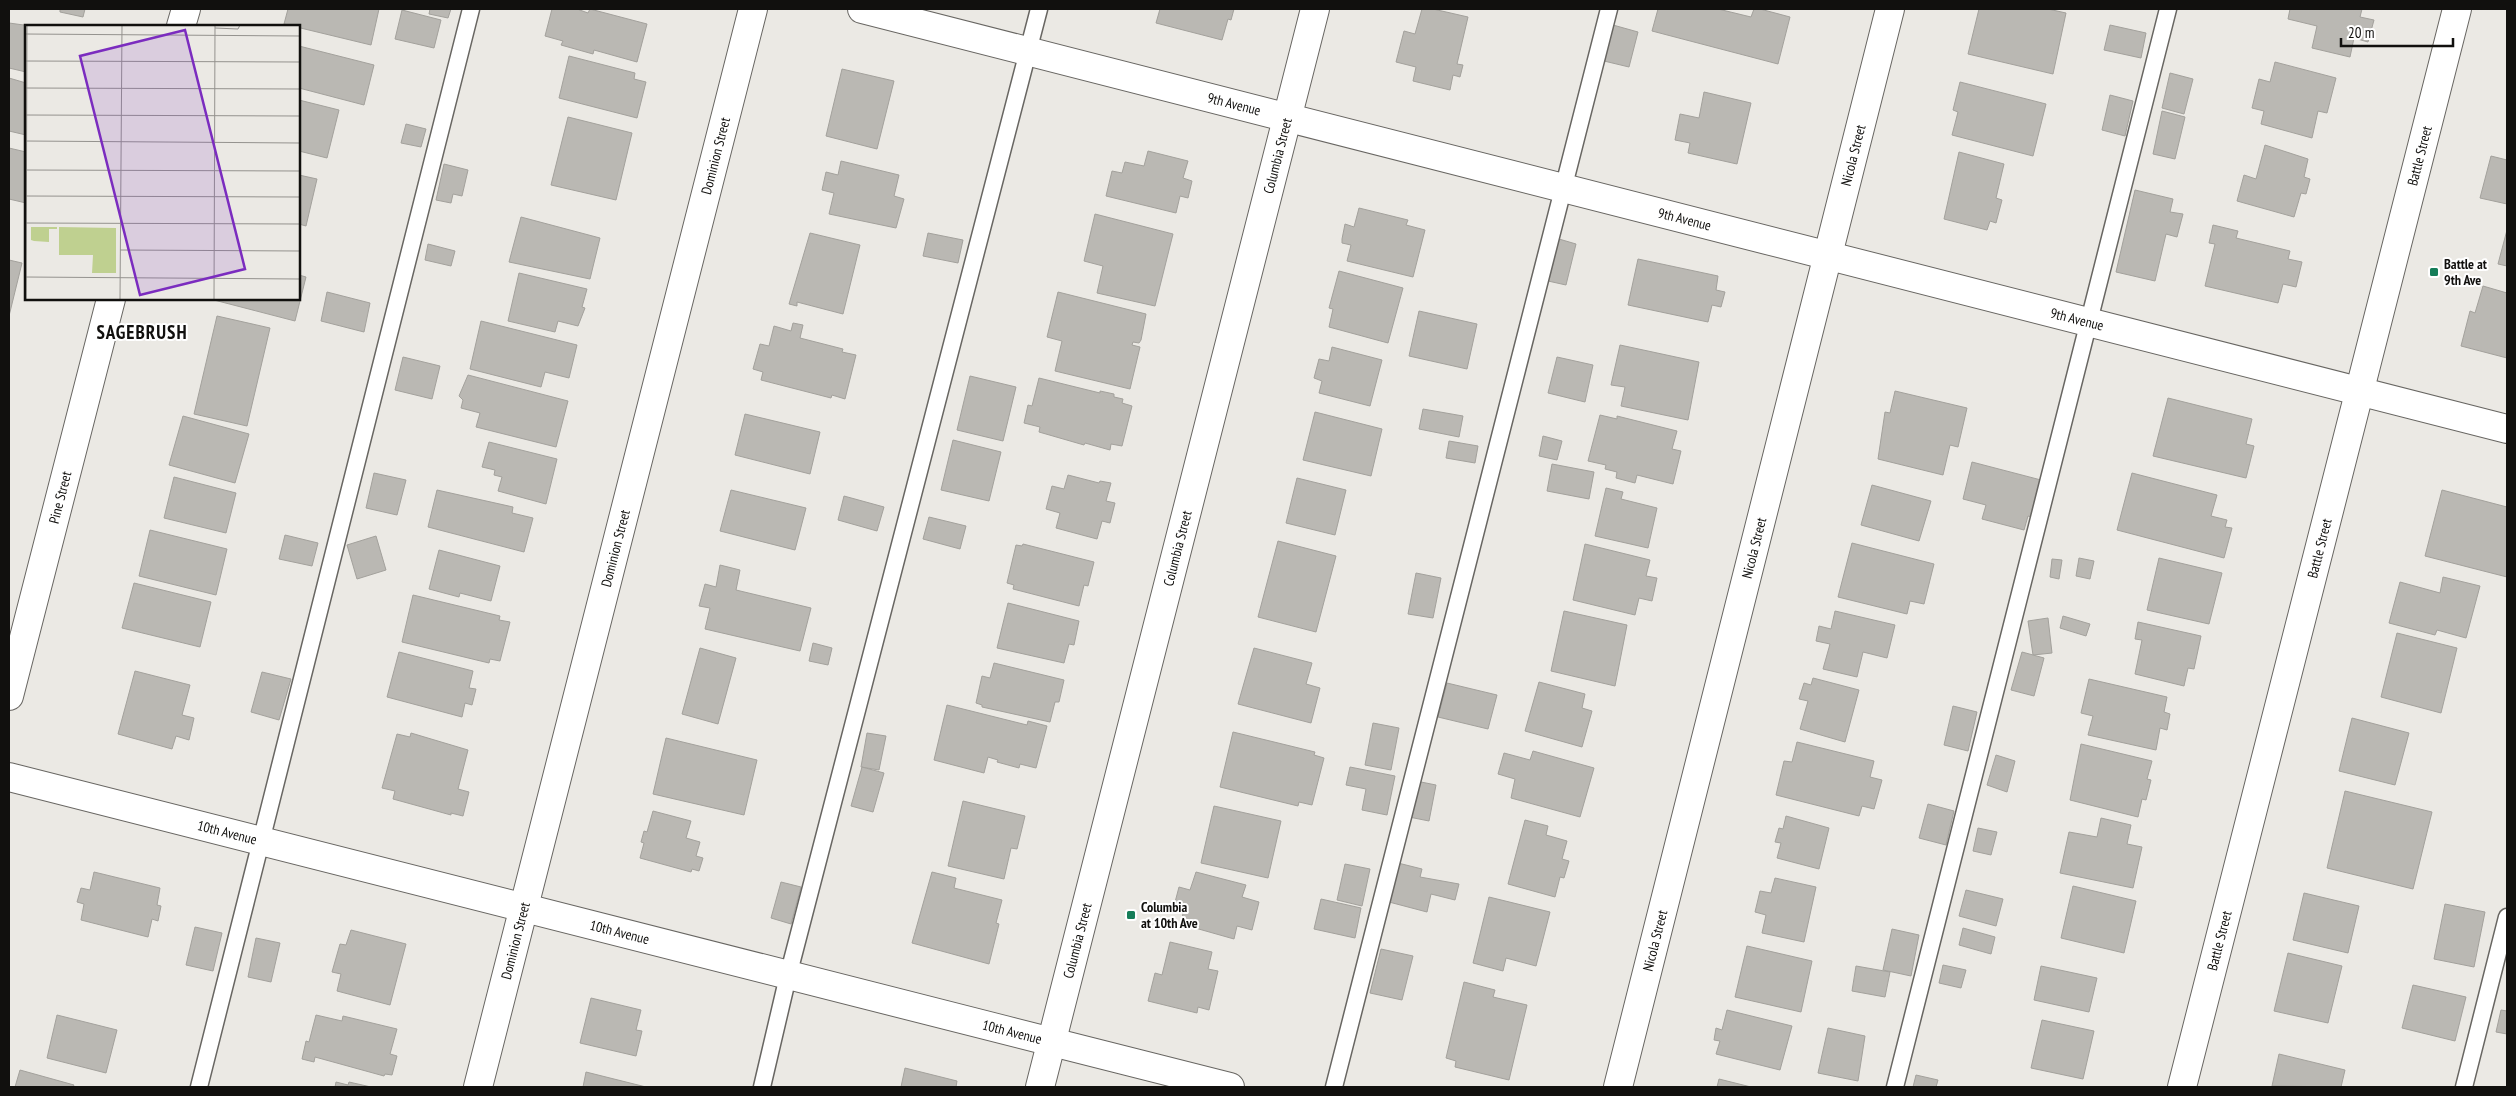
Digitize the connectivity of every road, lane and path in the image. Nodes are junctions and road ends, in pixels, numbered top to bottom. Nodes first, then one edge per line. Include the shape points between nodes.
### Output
1 (186, 9) edge
2 (470, 9) edge
3 (753, 9) edge
4 (862, 9) edge
5 (1039, 9) edge
6 (1315, 9) edge
7 (1609, 9) edge
8 (1890, 9) edge
9 (2168, 9) edge
10 (2457, 9) edge
11 (181, 25) edge
12 (1028, 52) junction
13 (1288, 118) junction
14 (1563, 188) junction
15 (1828, 255) junction
16 (111, 300) edge
17 (2089, 322) junction
18 (2360, 391) junction
19 (2507, 429) edge
20 (9, 696) edge
21 (9, 777) edge
22 (262, 842) junction
23 (522, 908) junction
24 (2507, 917) edge
25 (788, 976) junction
26 (1052, 1042) junction
27 (199, 1087) edge
28 (478, 1087) edge
29 (762, 1087) edge
30 (1040, 1087) edge
31 (1230, 1087) edge
32 (1334, 1087) edge
33 (1618, 1087) edge
34 (1895, 1087) edge
35 (2182, 1087) edge
36 (2464, 1087) edge

1 - 11 street
2 - 22 lane
3 - 23 street, Dominion Street
4 - 12 street, 9th Avenue
5 - 12 lane
6 - 13 street, Columbia Street
7 - 14 lane
8 - 15 street, Nicola Street
9 - 17 lane
10 - 18 street, Battle Street
12 - 13 street, 9th Avenue
12 - 25 lane
13 - 14 street, 9th Avenue
13 - 26 street, Columbia Street
14 - 15 street, 9th Avenue
14 - 32 lane
15 - 17 street, 9th Avenue
15 - 33 street, Nicola Street
16 - 20 street, Pine Street
17 - 18 street, 9th Avenue
17 - 34 lane
18 - 19 street, 9th Avenue
18 - 35 street, Battle Street
21 - 22 street, 10th Avenue
22 - 23 street, 10th Avenue
22 - 27 lane
23 - 25 street, 10th Avenue
23 - 28 street, Dominion Street
24 - 36 lane
25 - 26 street, 10th Avenue
25 - 29 lane
26 - 30 street, Columbia Street
26 - 31 street, 10th Avenue

